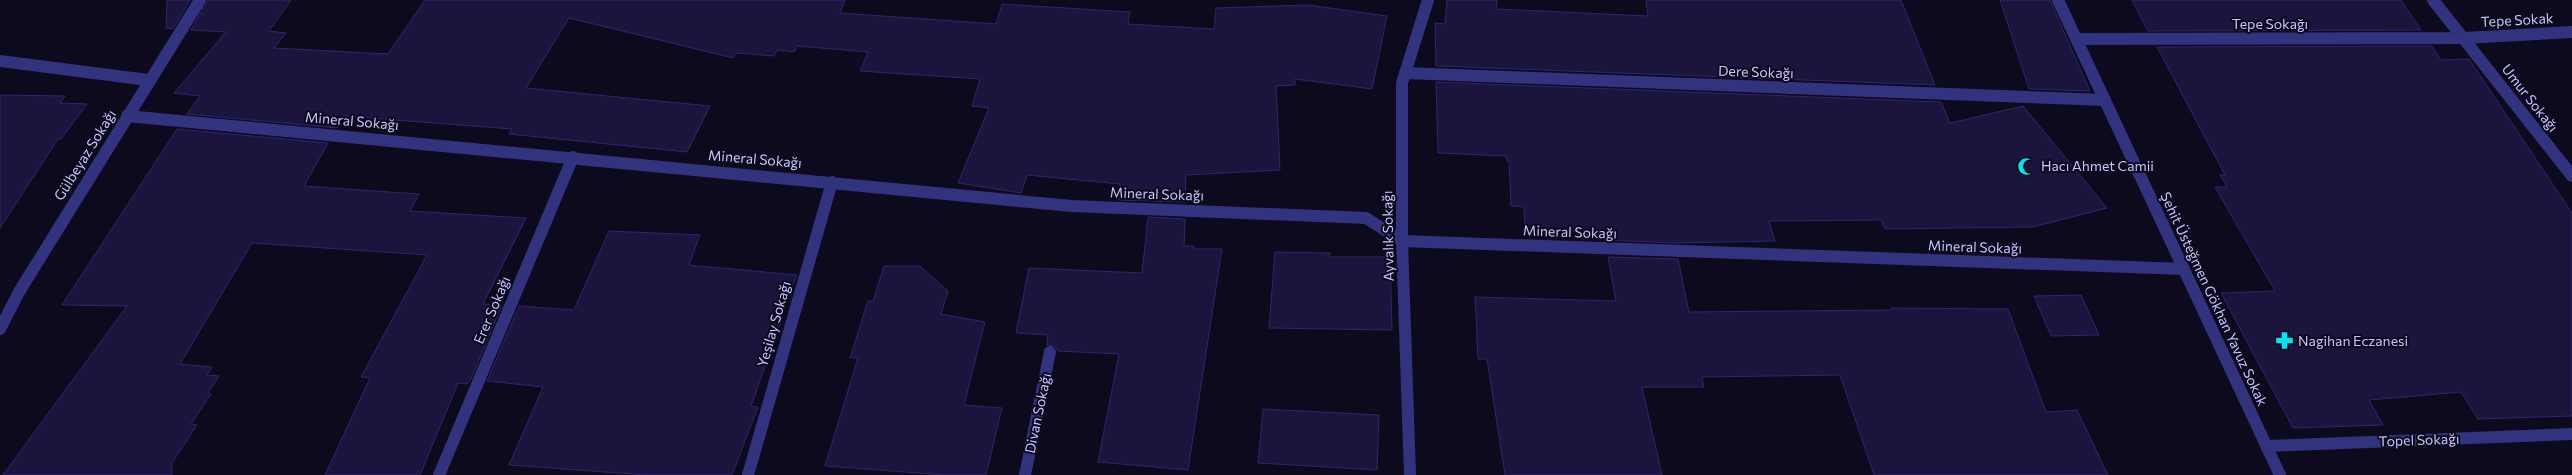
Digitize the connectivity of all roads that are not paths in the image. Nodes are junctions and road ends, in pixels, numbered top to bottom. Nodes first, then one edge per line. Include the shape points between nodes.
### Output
1 (200, 0) edge
2 (1428, 0) edge
3 (2058, 0) edge
4 (2433, 0) edge
5 (2572, 32) edge
6 (2464, 38) junction
7 (2076, 39) junction
8 (0, 61) edge
9 (1405, 73) junction
10 (148, 80) junction
11 (2105, 100) junction
12 (127, 116) junction
13 (572, 157) junction
14 (2572, 176) edge
15 (832, 182) junction
16 (1402, 241) junction
17 (2184, 269) junction
18 (0, 329) edge
19 (1050, 352) dead end
20 (2572, 434) edge
21 (2266, 446) junction
22 (439, 475) edge
23 (748, 475) edge
24 (1025, 475) edge
25 (1410, 475) edge
26 (2280, 475) edge

1 - 10 street, Gülbeyaz Sokağı
2 - 9 street, Ayvalık Sokağı
3 - 7 street, Şehit Üsteğmen Gökhan Yavuz Sokak
4 - 6 street, Umur Sokağı
5 - 6 street, Tepe Sokak
6 - 7 street, Tepe Sokağı
6 - 14 street, Umur Sokağı
7 - 11 street, Şehit Üsteğmen Gökhan Yavuz Sokak
8 - 10 street
9 - 11 street, Dere Sokağı
9 - 16 street, Ayvalık Sokağı via 1402,83
10 - 12 street, Gülbeyaz Sokağı
11 - 17 street, Şehit Üsteğmen Gökhan Yavuz Sokak
12 - 13 street, Mineral Sokağı
12 - 18 street, Gülbeyaz Sokağı via 19,292
13 - 15 street, Mineral Sokağı
13 - 22 street, Erer Sokağı
15 - 16 street, Mineral Sokağı via 1072,206 1366,218
15 - 23 street, Yeşilay Sokağı
16 - 17 street, Mineral Sokağı
16 - 25 street, Ayvalık Sokağı
17 - 21 street, Şehit Üsteğmen Gökhan Yavuz Sokak
19 - 24 street, Divan Sokağı
20 - 21 street, Topel Sokağı
21 - 26 street, Şehit Üsteğmen Gökhan Yavuz Sokak

